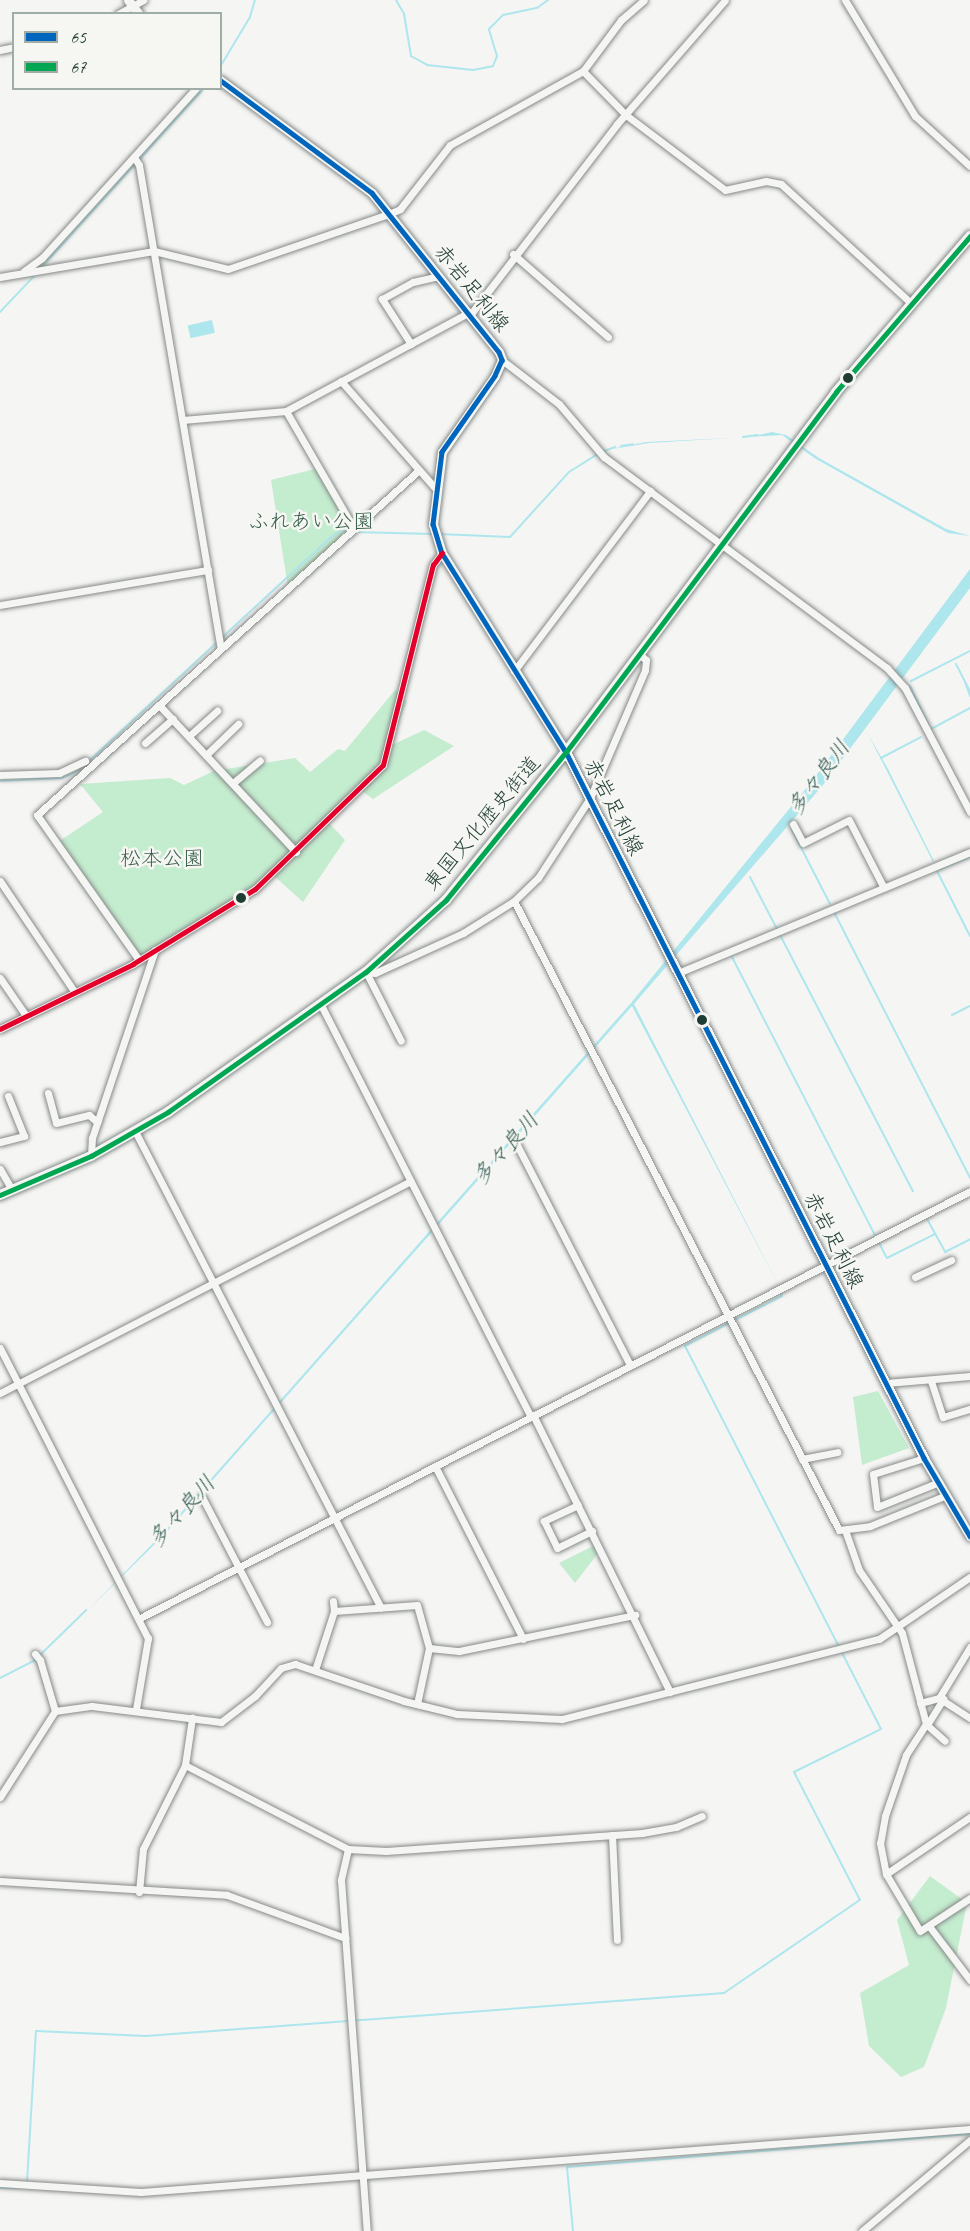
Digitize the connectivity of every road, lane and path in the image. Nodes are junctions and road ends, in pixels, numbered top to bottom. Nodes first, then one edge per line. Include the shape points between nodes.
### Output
1 (142, 0) edge
2 (644, 0) edge
3 (725, 0) edge
4 (845, 0) edge
5 (133, 7) edge
6 (583, 71) junction
7 (222, 81) edge
8 (194, 90) edge
9 (626, 115) junction
10 (134, 157) junction
11 (970, 166) edge
12 (389, 214) junction
13 (970, 236) edge
14 (154, 252) junction
15 (513, 254) junction
16 (25, 272) junction
17 (438, 276) junction
18 (0, 277) edge
19 (911, 303) junction
20 (469, 314) junction
21 (608, 337) dead end
22 (411, 344) junction
23 (502, 360) junction
24 (341, 381) junction
25 (286, 411) junction
26 (183, 420) junction
27 (418, 471) junction
28 (435, 488) junction
29 (650, 491) junction
30 (353, 528) junction
31 (722, 544) junction
32 (442, 553) junction
33 (208, 570) junction
34 (0, 605) edge
35 (221, 648) junction
36 (639, 654) junction
37 (514, 671) junction
38 (159, 705) junction
39 (217, 711) dead end
40 (173, 719) junction
41 (238, 724) dead end
42 (189, 736) junction
43 (145, 743) dead end
44 (566, 752) junction
45 (206, 755) junction
46 (260, 760) dead end
47 (85, 761) dead end
48 (0, 775) edge
49 (233, 783) junction
50 (590, 798) junction
51 (970, 812) edge
52 (793, 824) dead end
53 (297, 852) junction
54 (970, 852) edge
55 (0, 881) edge
56 (884, 888) junction
57 (514, 901) junction
58 (155, 950) junction
59 (139, 960) junction
60 (366, 972) junction
61 (678, 973) junction
62 (0, 978) edge
63 (2, 987) edge
64 (74, 991) junction
65 (321, 1005) junction
66 (27, 1017) junction
67 (0, 1029) edge
68 (401, 1041) dead end
69 (48, 1093) dead end
70 (8, 1096) dead end
71 (97, 1122) junction
72 (136, 1133) junction
73 (0, 1142) edge
74 (517, 1145) dead end
75 (92, 1156) junction
76 (0, 1169) edge
77 (411, 1181) junction
78 (12, 1190) junction
79 (970, 1191) edge
80 (0, 1195) edge
81 (951, 1260) dead end
82 (826, 1265) junction
83 (915, 1277) dead end
84 (214, 1283) junction
85 (728, 1315) junction
86 (0, 1348) edge
87 (630, 1365) junction
88 (970, 1376) edge
89 (931, 1381) junction
90 (19, 1383) junction
91 (886, 1383) junction
92 (0, 1393) edge
93 (970, 1409) edge
94 (532, 1416) junction
95 (837, 1452) dead end
96 (924, 1458) junction
97 (802, 1459) junction
98 (435, 1466) junction
99 (937, 1483) junction
100 (944, 1496) junction
101 (202, 1497) dead end
102 (578, 1504) junction
103 (335, 1518) junction
104 (845, 1530) junction
105 (592, 1531) junction
106 (970, 1536) edge
107 (237, 1568) junction
108 (970, 1577) edge
109 (333, 1601) dead end
110 (381, 1608) junction
111 (334, 1611) junction
112 (635, 1615) junction
113 (140, 1618) junction
114 (267, 1623) dead end
115 (899, 1629) junction
116 (523, 1639) junction
117 (970, 1647) edge
118 (429, 1648) junction
119 (35, 1654) dead end
120 (315, 1670) junction
121 (670, 1692) junction
122 (941, 1698) junction
123 (920, 1702) junction
124 (417, 1704) junction
125 (136, 1709) junction
126 (55, 1711) junction
127 (192, 1718) junction
128 (970, 1718) edge
129 (926, 1724) junction
130 (945, 1741) dead end
131 (185, 1765) junction
132 (0, 1797) edge
133 (702, 1816) dead end
134 (970, 1817) edge
135 (612, 1835) junction
136 (348, 1849) junction
137 (886, 1874) junction
138 (0, 1881) edge
139 (139, 1892) junction
140 (970, 1898) edge
141 (929, 1926) junction
142 (345, 1938) junction
143 (617, 1940) dead end
144 (970, 1980) edge
145 (970, 2129) edge
146 (970, 2140) edge
147 (363, 2176) junction
148 (0, 2183) edge
149 (367, 2231) edge
150 (862, 2231) edge

1 - 5 street
2 - 6 street via 621,20
3 - 9 street
4 - 11 street via 915,116
6 - 9 street
6 - 12 street via 450,145 400,208
7 - 12 main road, 赤岩足利線 via 354,177
8 - 10 street
9 - 15 street
9 - 19 street via 726,190 766,181 781,184
10 - 14 street via 139,165
10 - 16 street
12 - 14 street via 228,269
12 - 17 main road, 赤岩足利線
13 - 19 highway, 東国文化歴史街道
14 - 16 street
14 - 26 street
15 - 20 street
15 - 21 street
16 - 18 street
17 - 20 main road, 赤岩足利線
17 - 22 street via 413,282 382,299
19 - 31 highway, 東国文化歴史街道
20 - 22 street
20 - 23 main road, 赤岩足利線
22 - 24 street
23 - 28 main road, 赤岩足利線 via 495,376 445,443
23 - 29 street via 559,404 595,450
24 - 25 street
24 - 27 street
25 - 26 street
25 - 30 street
26 - 33 street
27 - 28 street
27 - 30 street
28 - 32 main road, 赤岩足利線 via 433,524
29 - 31 street
29 - 37 street
30 - 35 street
31 - 36 highway, 東国文化歴史街道
31 - 51 street via 887,668 901,683
32 - 37 main road, 赤岩足利線
32 - 53 street via 432,565 388,756
33 - 34 street
33 - 35 street
35 - 38 street
36 - 44 highway, 東国文化歴史街道
36 - 50 street via 646,660 645,670
37 - 44 main road, 赤岩足利線
38 - 40 street
38 - 59 street via 37,815
39 - 42 street
40 - 42 street
40 - 43 street
41 - 45 street
42 - 45 street
44 - 50 main road, 赤岩足利線
44 - 60 highway, 東国文化歴史街道 via 475,869
45 - 49 street
46 - 49 street
47 - 48 street via 59,772
49 - 53 street
50 - 57 street via 548,866
50 - 61 main road, 赤岩足利線
52 - 56 street via 803,843 849,820
53 - 58 street via 255,889
54 - 56 street
55 - 64 street
56 - 61 street
57 - 60 street via 464,933 375,973
57 - 85 street
58 - 59 street
58 - 71 street
59 - 64 street
60 - 65 highway, 東国文化歴史街道
60 - 68 street
61 - 82 main road, 赤岩足利線
62 - 63 street
63 - 66 street
64 - 66 street
65 - 72 highway, 東国文化歴史街道
65 - 77 street
66 - 67 street
69 - 71 street via 56,1123 89,1115
70 - 73 street via 24,1136
71 - 75 street
72 - 75 highway, 東国文化歴史街道
72 - 84 street
74 - 87 street
75 - 78 highway, 東国文化歴史街道
76 - 78 street
77 - 84 street
77 - 94 street
78 - 80 highway, 東国文化歴史街道
79 - 82 street
81 - 83 street
82 - 85 street
82 - 91 main road, 赤岩足利線
84 - 90 street
84 - 103 street
85 - 87 street
85 - 97 street
86 - 90 street
87 - 94 street
88 - 89 street
89 - 91 street
89 - 93 street via 943,1417
90 - 92 street
90 - 113 street
91 - 96 main road, 赤岩足利線
94 - 98 street
94 - 102 street
95 - 97 street
96 - 99 main road, 赤岩足利線
96 - 99 street via 873,1474 878,1507
97 - 104 street via 839,1530
98 - 103 street
98 - 116 street
99 - 100 main road, 赤岩足利線
100 - 104 street via 870,1526
100 - 106 main road, 赤岩足利線
101 - 107 street
102 - 105 street
102 - 105 street via 544,1521 557,1548
103 - 107 street
103 - 110 street
104 - 115 street via 859,1570
105 - 112 street
107 - 113 street
107 - 114 street
108 - 115 street
109 - 111 street
110 - 111 street
110 - 118 street via 417,1605
111 - 120 street
112 - 116 street
112 - 121 street
113 - 125 street via 149,1643
115 - 121 street via 879,1639
115 - 123 street
116 - 118 street via 459,1651
117 - 122 street
118 - 124 street
119 - 126 street via 47,1678
120 - 124 street
120 - 127 street via 287,1665 227,1719 221,1722
121 - 124 street via 540,1721 457,1714
122 - 123 street
122 - 128 street
122 - 129 street
123 - 129 street
125 - 126 street via 92,1706
125 - 127 street
126 - 132 street
127 - 131 street
129 - 130 street
129 - 137 street via 906,1755 885,1816 880,1843
131 - 136 street
131 - 139 street via 143,1849
133 - 135 street via 676,1827
134 - 137 street
135 - 136 street via 387,1851
135 - 143 street
136 - 142 street via 340,1880
137 - 141 street via 920,1931
138 - 139 street
139 - 142 street via 226,1895
140 - 141 street
141 - 144 street
142 - 147 street
145 - 147 street
146 - 150 street
147 - 148 street via 141,2192
147 - 149 street

